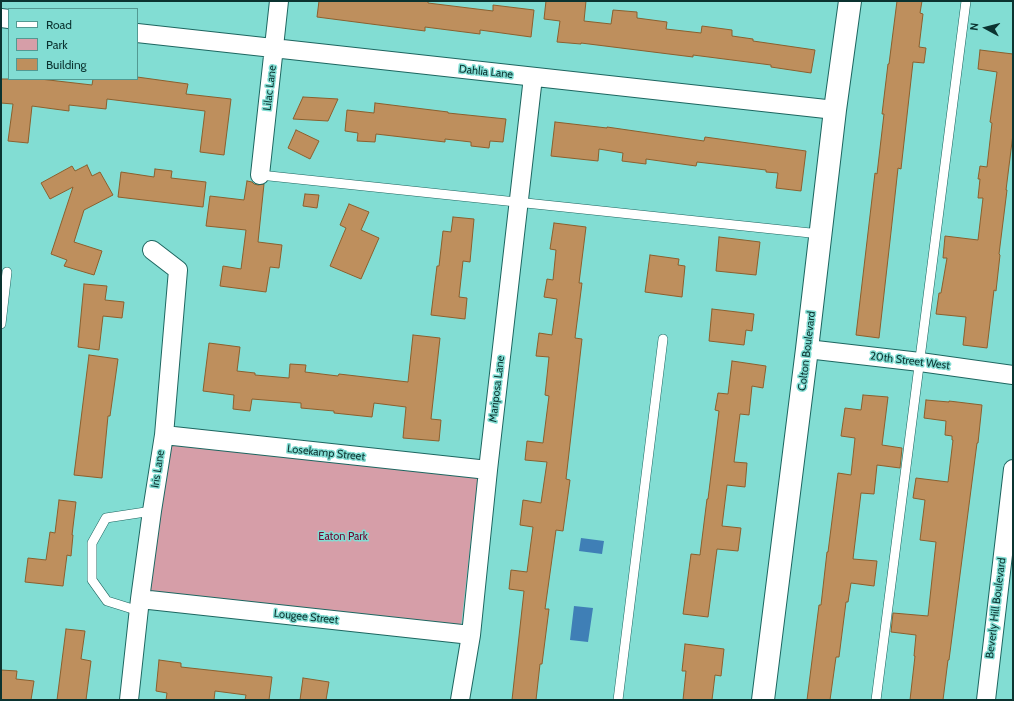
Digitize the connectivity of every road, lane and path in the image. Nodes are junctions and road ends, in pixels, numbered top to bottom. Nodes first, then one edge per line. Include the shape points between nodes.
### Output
1 (280, 1) edge
2 (850, 1) edge
3 (966, 1) edge
4 (138, 33) edge
5 (274, 48) junction
6 (533, 77) junction
7 (835, 110) junction
8 (260, 175) joint
9 (519, 202) junction
10 (820, 234) junction
11 (152, 250) dead end
12 (7, 272) dead end
13 (1, 324) edge
14 (663, 339) dead end
15 (807, 349) junction
16 (920, 362) junction
17 (1013, 375) edge
18 (164, 435) junction
19 (1013, 469) edge
20 (488, 470) junction
21 (152, 511) junction
22 (140, 605) junction
23 (471, 636) junction
24 (129, 700) edge
25 (460, 700) edge
26 (618, 700) edge
27 (763, 700) edge
28 (876, 700) edge
29 (986, 700) edge

1 - 5 street, Lilac Lane
2 - 7 street, Colton Boulevard
3 - 16 lane
4 - 5 street, Dahlia Lane
5 - 6 street, Dahlia Lane
5 - 8 street, Lilac Lane
6 - 7 street, Dahlia Lane
6 - 9 street, Mariposa Lane
7 - 10 street, Colton Boulevard
8 - 9 lane
9 - 10 lane
9 - 20 street, Mariposa Lane
10 - 15 street, Colton Boulevard
11 - 18 street, Iris Lane via 178,270
12 - 13 lane
14 - 26 lane
15 - 16 street, 20th Street West
15 - 27 street, Colton Boulevard
16 - 17 street, 20th Street West
16 - 28 lane
18 - 20 street, Losekamp Street
18 - 21 street, Iris Lane
19 - 29 street, Beverly Hill Boulevard
20 - 23 street, Mariposa Lane
21 - 22 street, Iris Lane
21 - 22 lane via 106,518 92,543 92,580 107,601
22 - 23 street, Lougee Street
22 - 24 street, Iris Lane
23 - 25 street, Mariposa Lane

